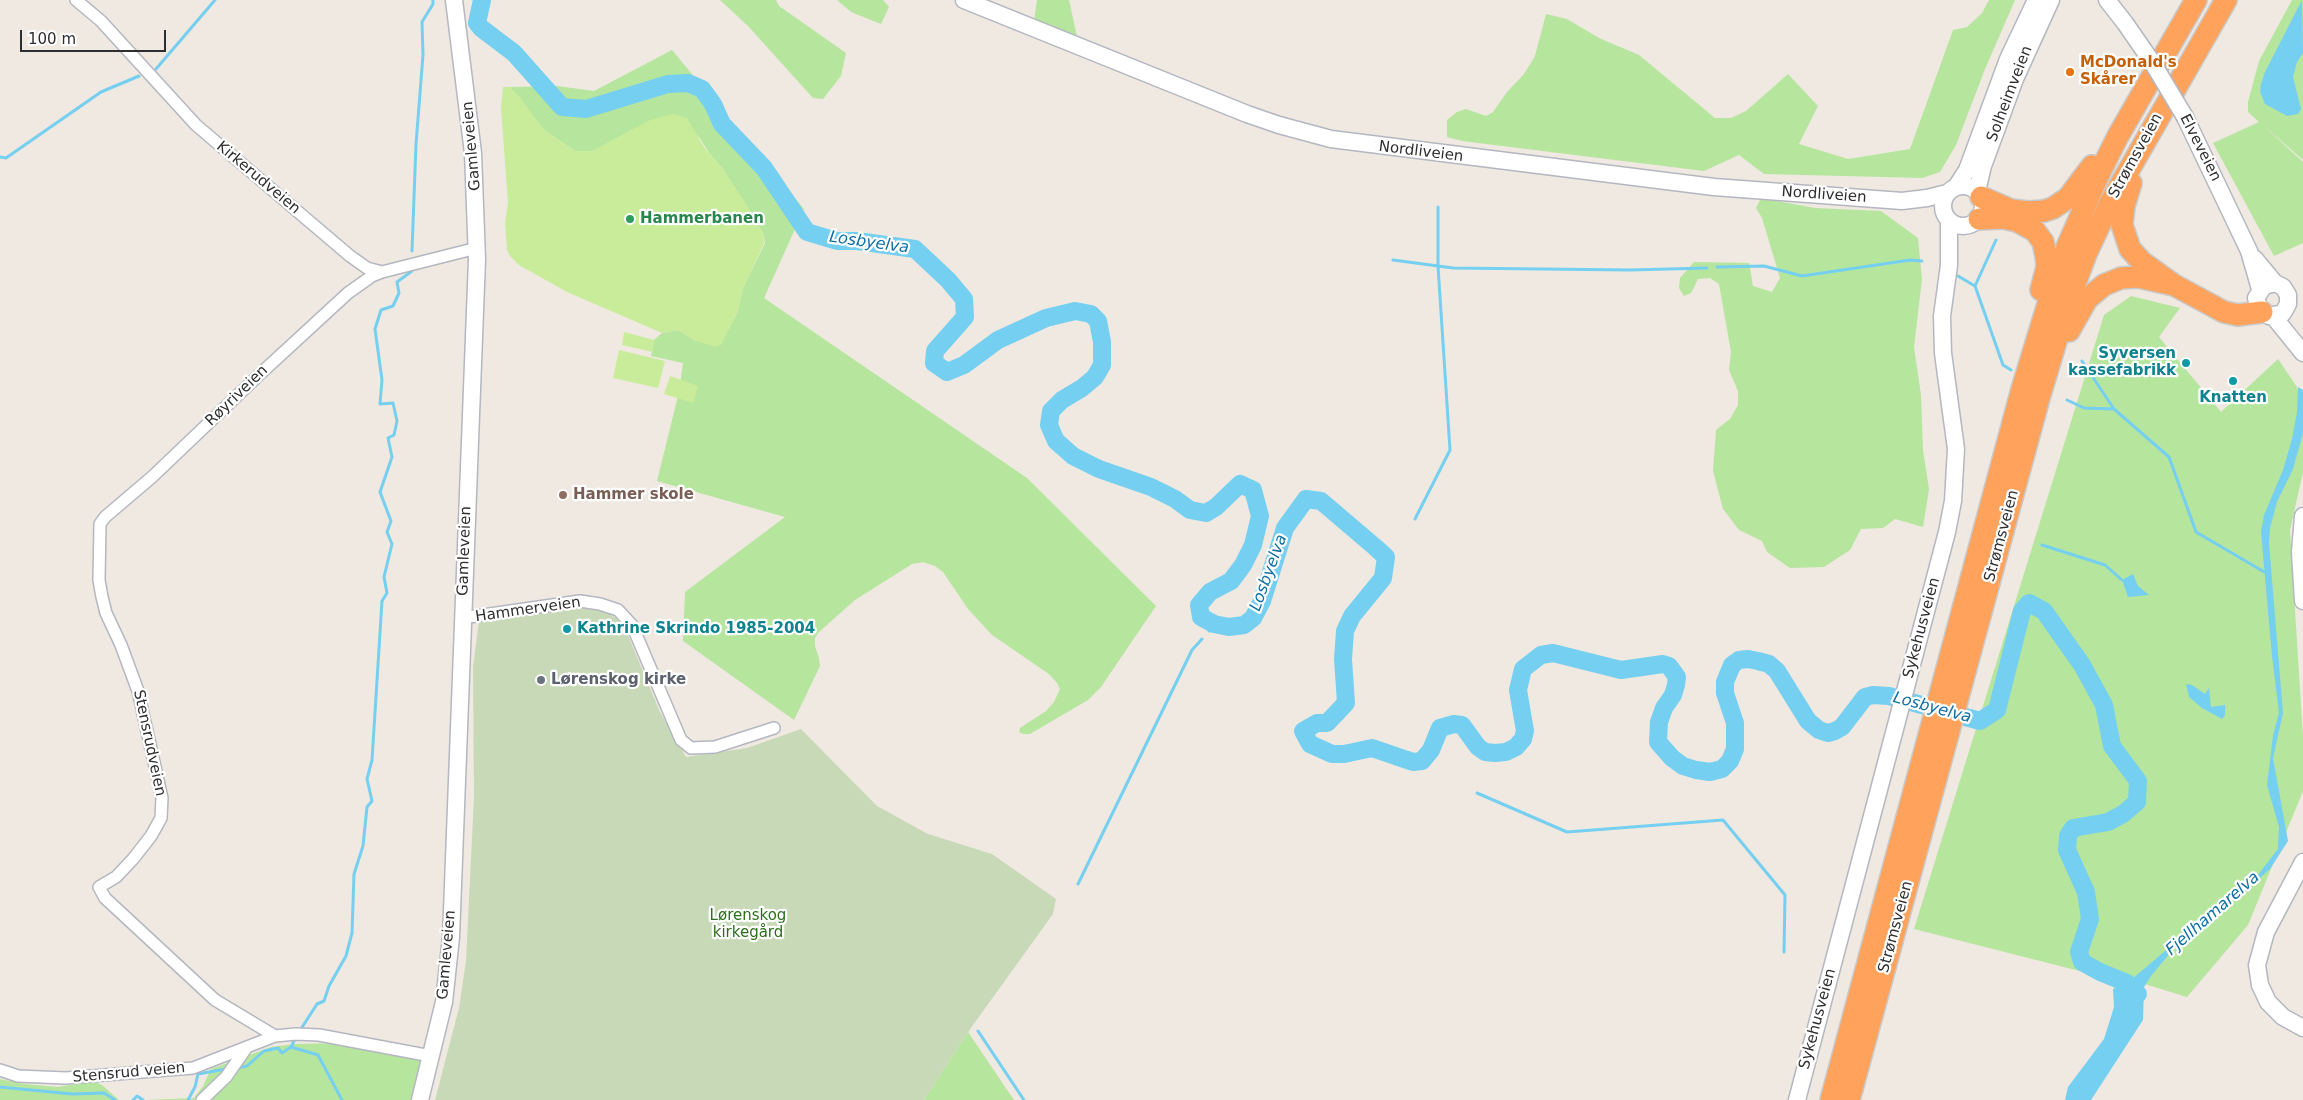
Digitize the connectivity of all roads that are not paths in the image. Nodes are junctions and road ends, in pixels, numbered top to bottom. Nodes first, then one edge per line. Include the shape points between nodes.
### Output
1 (76, 0) edge
2 (454, 0) edge
3 (964, 0) edge
4 (2036, 0) edge
5 (2051, 0) edge
6 (2107, 0) edge
7 (2195, 0) edge
8 (2226, 0) edge
9 (2142, 145) junction
10 (1951, 190) junction
11 (1979, 194) junction
12 (1902, 200) junction
13 (1947, 218) junction
14 (1976, 222) junction
15 (477, 248) junction
16 (1949, 265) junction
17 (382, 272) junction
18 (2174, 285) junction
19 (2269, 302) junction
20 (2300, 349) edge
21 (2303, 516) edge
22 (100, 529) joint
23 (1990, 581) junction
24 (2303, 601) edge
25 (462, 618) junction
26 (1956, 634) junction
27 (1950, 694) junction
28 (1941, 726) junction
29 (774, 728) dead end
30 (2303, 862) edge
31 (2303, 1028) edge
32 (275, 1036) junction
33 (247, 1047) junction
34 (431, 1056) junction
35 (0, 1070) edge
36 (202, 1100) edge
37 (420, 1100) edge
38 (1797, 1100) edge
39 (1831, 1100) edge
40 (1849, 1100) edge

1 - 17 street, Kirkerudveien via 101,20 196,126 350,256 367,268
2 - 15 main road, Gamleveien via 473,153
3 - 12 main road, Nordliveien via 1248,114 1331,139 1714,187
4 - 10 main road, Solheimveien via 2008,59 1967,170
5 - 11 main road, Solheimveien via 2014,78 1983,166
6 - 19 main road, Elveveien, bridge via 2143,49 2185,117 2249,251
7 - 11 highway via 2162,43 2090,168 2068,198 2053,208 2029,212 2005,208
7 - 26 highway, Strømsveien via 2118,136 2067,247 2034,347
8 - 9 highway, Strømsveien
9 - 18 highway via 2124,206 2124,233 2134,254
9 - 23 highway, Strømsveien via 2098,227 2066,308
10 - 11 main road via 1965,186
10 - 12 main road, Nordliveien via 1927,198
10 - 13 main road via 1943,202
11 - 14 main road via 1983,209
12 - 13 main road, Nordliveien
13 - 14 main road via 1963,226
13 - 16 main road, Sykehusveien
14 - 16 main road, Sykehusveien
14 - 26 highway via 2008,219 2030,226 2043,242 2047,267 1976,531
15 - 17 street
15 - 25 main road, Gamleveien
16 - 38 main road, Sykehusveien via 1943,297 1942,333 1956,438 1955,487 1947,532
17 - 22 street, Røyriveien via 348,293 105,517
18 - 19 highway via 2212,304 2238,306
18 - 23 highway via 2146,277 2122,278 2096,290 2078,312 2058,356
19 - 20 main road, Elveveien
21 - 24 main road via 2300,565
22 - 32 street, Stensrudveien via 102,597 138,691 162,798 161,818 151,836 116,877 99,887 105,898 208,994
23 - 27 highway, Strømsveien
25 - 29 street, Hammerveien via 580,601 618,610 632,625 681,740 692,748 715,747
25 - 34 main road, Gamleveien via 451,937 444,1002
26 - 27 highway, Strømsveien
27 - 28 highway, Strømsveien
28 - 39 highway, Strømsveien
28 - 40 highway, Strømsveien
30 - 31 main road via 2266,932 2258,956 2260,985 2273,1008
32 - 33 street, Stensrud veien
32 - 34 street, Stensrud veien via 319,1035
33 - 35 street, Stensrud veien via 193,1068 66,1078 18,1076
33 - 36 street via 226,1078
34 - 37 main road, Gamleveien

